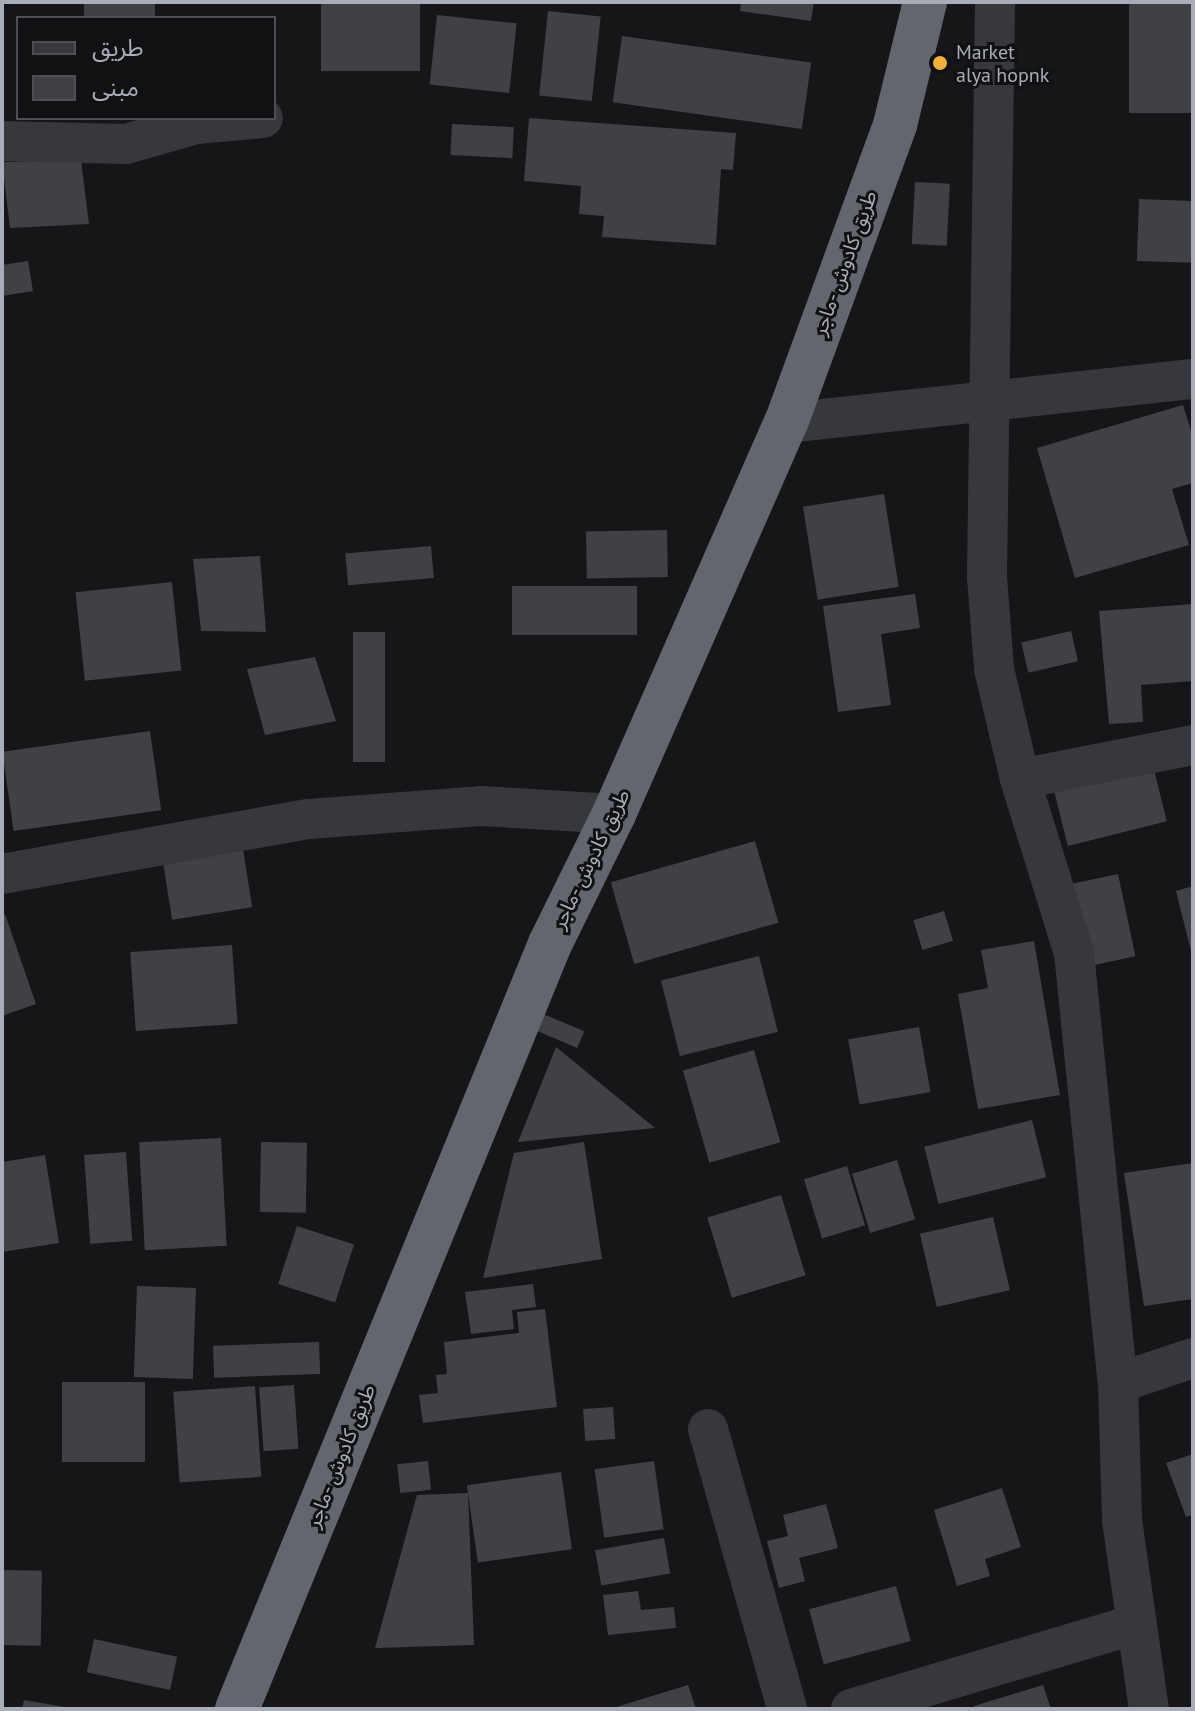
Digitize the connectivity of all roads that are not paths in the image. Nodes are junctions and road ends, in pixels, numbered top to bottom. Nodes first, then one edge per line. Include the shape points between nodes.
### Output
1 (925, 2) edge
2 (995, 2) edge
3 (241, 120) edge
4 (2, 141) edge
5 (1193, 379) edge
6 (991, 398) junction
7 (786, 423) junction
8 (1193, 745) edge
9 (1020, 779) junction
10 (614, 814) junction
11 (2, 874) edge
12 (1193, 1358) edge
13 (1118, 1383) junction
14 (708, 1429) dead end
15 (1136, 1624) junction
16 (237, 1709) edge
17 (787, 1709) edge
18 (851, 1709) edge
19 (1149, 1709) edge

1 - 7 highway, طريق كادوش -ماجر via 895,125
2 - 6 street
3 - 4 street via 196,124 126,144
5 - 6 street
6 - 7 street
6 - 9 street via 987,577 994,669
7 - 10 highway, طريق كادوش -ماجر
8 - 9 street
9 - 13 street via 1074,953
10 - 11 street via 481,806 309,819
10 - 16 highway, طريق كادوش -ماجر via 550,944
12 - 13 street
13 - 15 street via 1122,1520
14 - 17 street
15 - 18 street
15 - 19 street

